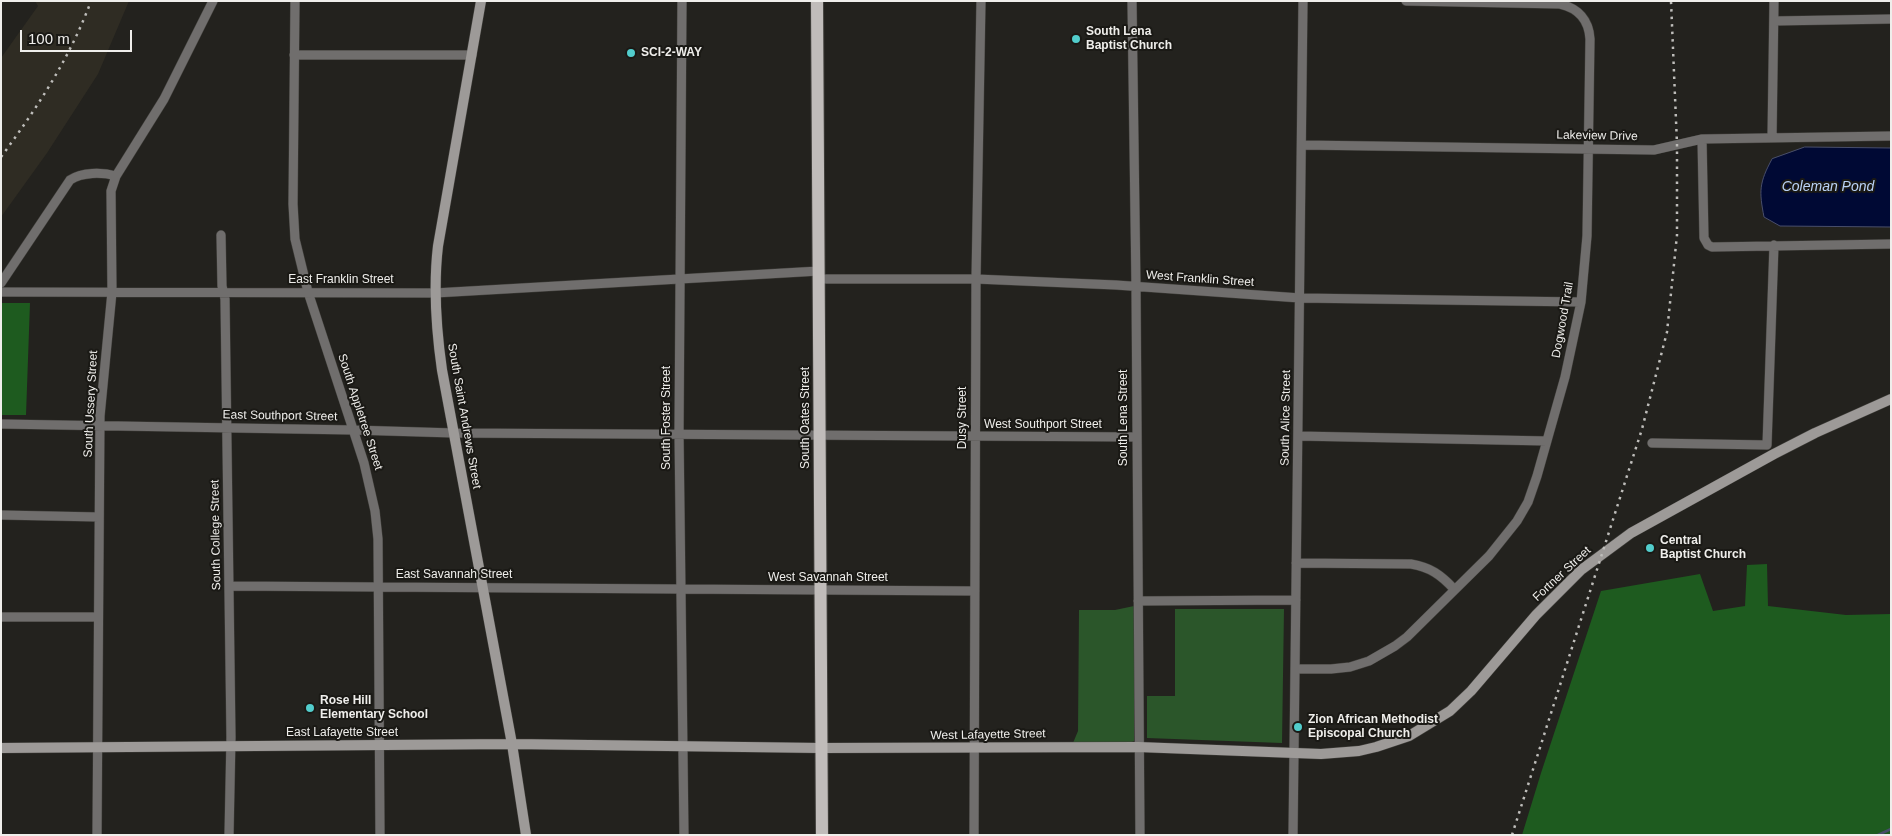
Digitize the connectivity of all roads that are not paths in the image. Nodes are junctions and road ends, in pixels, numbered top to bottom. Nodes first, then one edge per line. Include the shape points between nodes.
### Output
1 (212, 1) edge
2 (295, 1) edge
3 (481, 1) edge
4 (682, 1) edge
5 (817, 1) edge
6 (981, 1) edge
7 (1132, 1) edge
8 (1303, 1) edge
9 (1406, 1) edge
10 (1774, 1) edge
11 (1891, 19) edge
12 (1774, 21) junction
13 (294, 55) junction
14 (472, 55) junction
15 (1891, 136) edge
16 (1772, 138) junction
17 (1702, 139) junction
18 (1302, 145) junction
19 (1588, 149) junction
20 (116, 176) junction
21 (221, 235) dead end
22 (1891, 244) edge
23 (1774, 245) junction
24 (819, 275) junction
25 (680, 278) junction
26 (976, 279) junction
27 (1, 283) edge
28 (1136, 287) junction
29 (1, 292) edge
30 (112, 292) junction
31 (224, 292) junction
32 (308, 292) junction
33 (435, 293) junction
34 (1300, 298) junction
35 (1581, 302) junction
36 (1891, 399) edge
37 (1, 424) edge
38 (100, 426) junction
39 (227, 428) junction
40 (354, 430) junction
41 (454, 433) junction
42 (679, 433) junction
43 (820, 435) junction
44 (1298, 436) junction
45 (976, 437) junction
46 (1137, 437) junction
47 (1547, 441) junction
48 (1652, 444) dead end
49 (1767, 445) junction
50 (1774, 454) junction
51 (1, 515) edge
52 (99, 517) junction
53 (1296, 563) junction
54 (229, 586) junction
55 (380, 587) junction
56 (483, 587) junction
57 (1454, 589) junction
58 (680, 590) junction
59 (821, 590) junction
60 (975, 591) junction
61 (1296, 600) junction
62 (1138, 601) junction
63 (1, 617) edge
64 (98, 618) junction
65 (1295, 669) junction
66 (512, 744) junction
67 (380, 745) junction
68 (231, 746) junction
69 (682, 746) junction
70 (1138, 746) junction
71 (98, 747) junction
72 (975, 747) junction
73 (1, 748) edge
74 (821, 748) junction
75 (1294, 753) junction
76 (96, 835) edge
77 (230, 835) edge
78 (380, 835) edge
79 (526, 835) edge
80 (684, 835) edge
81 (822, 835) edge
82 (974, 835) edge
83 (1140, 835) edge
84 (1292, 835) edge

1 - 20 street, South Ussery Street via 164,99
2 - 13 street, South Appletree Street
3 - 14 street, South Saint Andrews Street
4 - 25 street, South Foster Street
5 - 24 main road, South Oates Street
6 - 26 street, Dusy Street
7 - 28 street, South Lena Street
8 - 18 street, South Alice Street
9 - 19 street, Dogwood Trail via 1554,3 1576,10 1584,18 1590,33
10 - 12 street
11 - 12 street
12 - 16 street
13 - 14 street
13 - 32 street, South Appletree Street via 294,222
14 - 33 street, South Saint Andrews Street via 442,221
15 - 16 street, Lakeview Drive
16 - 17 street, Lakeview Drive
17 - 19 street, Lakeview Drive via 1659,149
17 - 23 street via 1706,243 1712,246
18 - 19 street, Lakeview Drive
18 - 34 street, South Alice Street
19 - 35 street, Dogwood Trail via 1587,236
20 - 27 street via 82,175 70,180
20 - 30 street, South Ussery Street via 111,191
21 - 31 street, South College Street
22 - 23 street
23 - 49 street
24 - 25 street, West Franklin Street
24 - 26 street, West Franklin Street
24 - 43 main road, South Oates Street
25 - 33 street, East Franklin Street
25 - 42 street, South Foster Street
26 - 28 street, West Franklin Street
26 - 45 street, Dusy Street
28 - 34 street, West Franklin Street
28 - 46 street, South Lena Street
29 - 30 street, East Franklin Street
30 - 31 street, East Franklin Street
30 - 38 street, South Ussery Street
31 - 32 street, East Franklin Street
31 - 39 street, South College Street
32 - 33 street, East Franklin Street
32 - 40 street, South Appletree Street
33 - 41 street, South Saint Andrews Street via 437,336
34 - 35 street, West Franklin Street
34 - 44 street, South Alice Street
35 - 47 street, Dogwood Trail
36 - 50 street, Fortner Street
37 - 38 street, East Southport Street
38 - 39 street, East Southport Street
38 - 52 street, South Ussery Street
39 - 40 street, East Southport Street
39 - 54 street, South College Street
40 - 41 street, East Southport Street
40 - 55 street, South Appletree Street via 375,511
41 - 42 street, East Southport Street
41 - 56 street, South Saint Andrews Street
42 - 43 street, West Southport Street
42 - 58 street, South Foster Street
43 - 45 street, West Southport Street
43 - 59 main road, South Oates Street
44 - 47 street
44 - 53 street, South Alice Street
45 - 46 street, West Southport Street
45 - 60 street, Dusy Street
46 - 62 street, South Lena Street
47 - 57 street, Dogwood Trail via 1531,493 1517,521 1488,556
48 - 49 street
49 - 50 street
50 - 75 street, Fortner Street via 1631,533 1580,570 1466,696 1438,720 1409,736 1376,747 1342,753
51 - 52 street
52 - 64 street, South Ussery Street
53 - 57 street via 1411,564 1433,570
53 - 61 street, South Alice Street
54 - 55 street, East Savannah Street
54 - 68 street, South College Street
55 - 56 street, East Savannah Street
55 - 67 street, South Appletree Street
56 - 58 street, East Savannah Street
56 - 66 street, South Saint Andrews Street
57 - 65 street, Dogwood Trail via 1407,637 1376,658 1341,668
58 - 59 street, West Savannah Street
58 - 69 street, South Foster Street
59 - 60 street, West Savannah Street
59 - 74 main road, South Oates Street
60 - 72 street, Dusy Street
61 - 62 street
61 - 65 street, South Alice Street
62 - 70 street, South Lena Street
63 - 64 street
64 - 71 street, South Ussery Street
65 - 75 street, South Alice Street
66 - 67 street, East Lafayette Street
66 - 69 street, East Lafayette Street
66 - 79 street, South Saint Andrews Street
67 - 68 street, East Lafayette Street
67 - 78 street, South Appletree Street
68 - 71 street, East Lafayette Street
68 - 77 street, South College Street
69 - 74 street, West Lafayette Street
69 - 80 street, South Foster Street
70 - 72 street, West Lafayette Street
70 - 75 street, West Lafayette Street
70 - 83 street, South Lena Street
71 - 73 street, East Lafayette Street
71 - 76 street, South Ussery Street
72 - 74 street, West Lafayette Street
72 - 82 street, Dusy Street
74 - 81 main road, South Oates Street
75 - 84 street, South Alice Street

